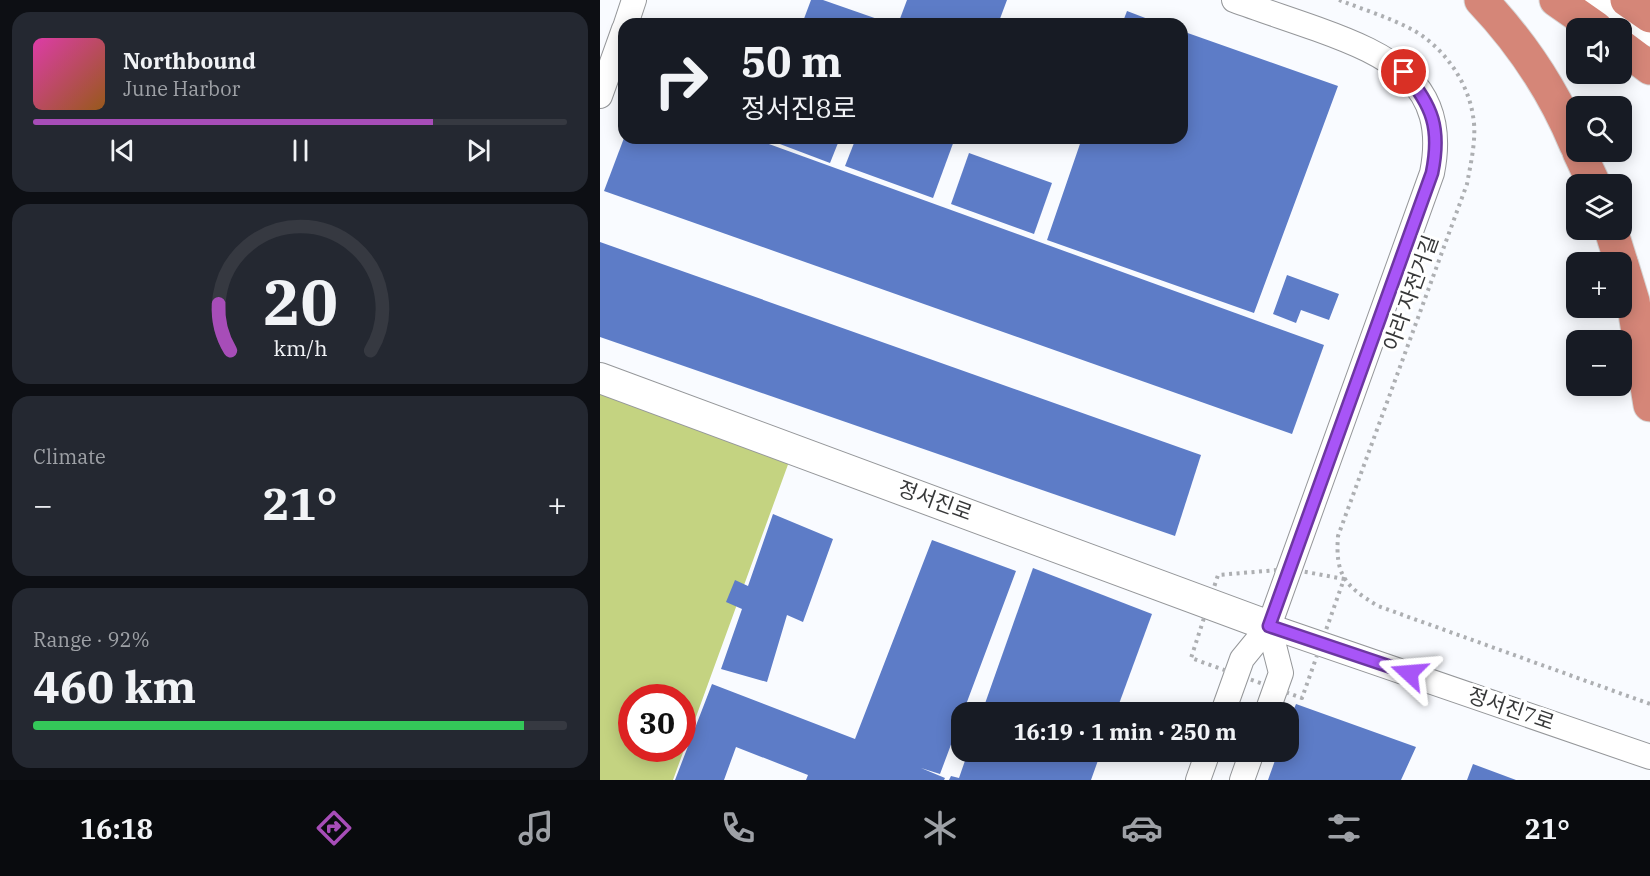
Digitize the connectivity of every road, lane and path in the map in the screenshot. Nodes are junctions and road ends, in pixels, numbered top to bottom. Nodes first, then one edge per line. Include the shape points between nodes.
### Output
1 (634, 0) edge
2 (1233, 0) edge
3 (1338, 0) edge
4 (1481, 0) edge
5 (1556, 0) edge
6 (1567, 0) edge
7 (1627, 0) edge
8 (1650, 16) edge
9 (628, 18) edge
10 (1582, 18) edge
11 (1650, 31) edge
12 (618, 46) edge
13 (1632, 54) edge
14 (1650, 68) edge
15 (600, 96) edge
16 (1566, 125) edge
17 (1632, 298) edge
18 (600, 378) edge
19 (1650, 405) edge
20 (1269, 626) junction
21 (1227, 702) edge
22 (1270, 702) edge
23 (1650, 704) edge
24 (1650, 757) edge
25 (1204, 762) edge
26 (1248, 762) edge
27 (1198, 780) edge
28 (1242, 780) edge

1 - 9 street
2 - 20 street via 1362,45 1388,59 1419,90 1436,127 1432,173
3 - 23 path, 아라 자전거길 via 1412,29 1443,53 1461,82 1473,116 1467,184 1338,536 1336,560 1344,579 1359,595 1378,606
4 - 16 highway via 1545,83
5 - 10 highway
6 - 11 street
7 - 8 highway
12 - 15 street
13 - 14 highway
17 - 19 highway
18 - 20 street, 정서진로
20 - 21 street via 1242,659
20 - 22 street via 1281,672
20 - 24 street, 정서진7로
25 - 27 street
26 - 28 street

